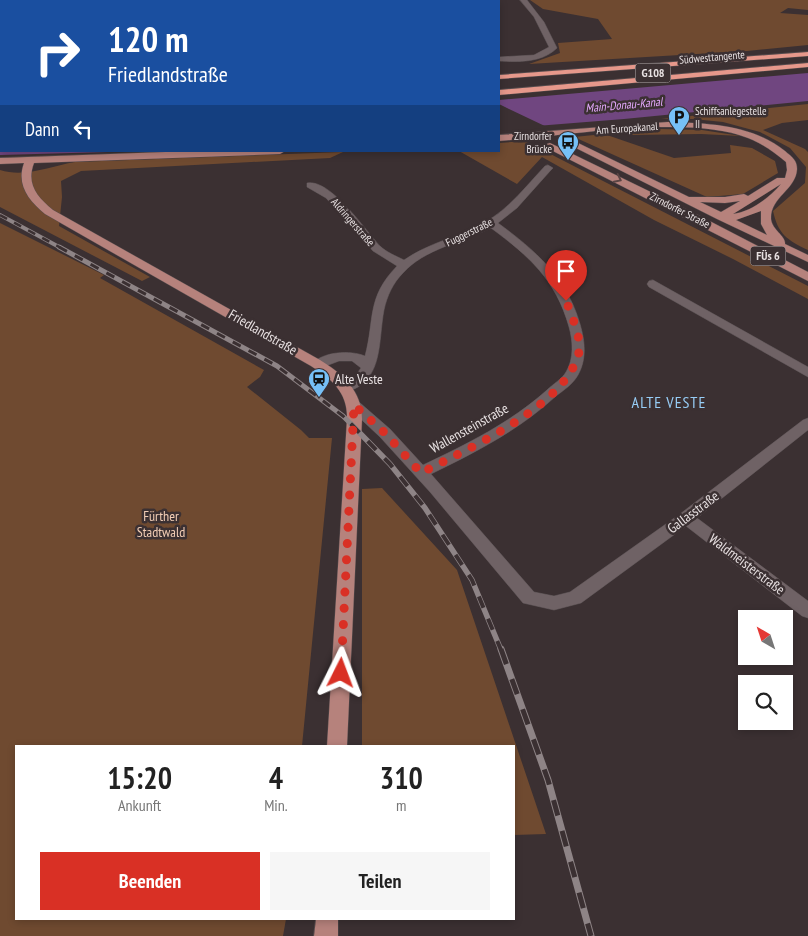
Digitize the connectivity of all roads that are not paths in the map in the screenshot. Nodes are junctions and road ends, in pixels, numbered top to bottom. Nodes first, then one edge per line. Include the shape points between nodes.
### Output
1 (523, 0) edge
2 (808, 49) edge
3 (808, 54) edge
4 (500, 59) edge
5 (808, 60) edge
6 (808, 65) edge
7 (500, 69) edge
8 (500, 77) edge
9 (500, 84) edge
10 (500, 91) edge
11 (500, 138) edge
12 (572, 144) dead end
13 (550, 146) dead end
14 (252, 152) edge
15 (30, 160) junction
16 (0, 161) edge
17 (548, 168) dead end
18 (789, 176) junction
19 (311, 185) dead end
20 (676, 194) junction
21 (756, 196) junction
22 (770, 201) junction
23 (721, 217) junction
24 (491, 223) junction
25 (729, 235) junction
26 (792, 250) junction
27 (808, 259) edge
28 (404, 265) junction
29 (808, 277) edge
30 (653, 284) dead end
31 (373, 337) junction
32 (347, 356) junction
33 (318, 365) junction
34 (368, 370) junction
35 (808, 373) edge
36 (346, 388) junction
37 (354, 405) junction
38 (808, 423) edge
39 (421, 473) junction
40 (686, 518) junction
41 (575, 598) joint
42 (808, 611) edge
43 (337, 745) edge
44 (327, 920) edge
45 (326, 936) edge

1 - 4 street via 544,27 553,48 538,56
2 - 7 highway
3 - 8 highway, Südwesttangente / G108
5 - 9 highway, Südwesttangente / G108
6 - 10 highway
11 - 18 main road, Am Europakanal via 628,127 700,126 747,135 776,146 791,161
12 - 20 main road, Zirndorfer Straße
13 -> 25 main road, Zirndorfer Straße
14 - 15 main road
15 - 16 main road
15 - 33 main road, Friedlandstraße via 25,176 28,191 49,212
17 - 24 street, Fuggerstraße
18 - 21 main road
18 - 22 main road via 784,188
19 - 28 street, Aldringerstraße via 330,196 377,249
20 - 21 main road via 708,200
20 - 23 main road, Zirndorfer Straße / FÜs 6
21 - 23 main road
22 - 23 main road via 740,216
22 - 26 main road via 765,214 766,225
23 - 25 main road via 720,228
23 - 26 main road, Zirndorfer Straße / FÜs 6
24 - 28 street, Fuggerstraße
24 - 39 street, Wallensteinstraße via 541,262 559,285 573,317 580,351 570,376 541,403 505,430
25 - 29 main road, Zirndorfer Straße / FÜs 6
26 - 27 main road, Zirndorfer Straße / FÜs 6
28 - 31 street via 383,293
30 - 35 street
31 - 32 street via 360,351
31 - 34 street via 373,354
32 - 33 street
32 - 34 street via 362,360
33 - 36 main road, Friedlandstraße
34 - 36 street
36 - 37 main road, Friedlandstraße
37 - 39 street, Friedlandstraße
37 - 43 main road
38 - 40 street, Gallasstraße
39 - 41 street, Friedlandstraße via 529,598 554,603
40 - 41 street, Gallasstraße
40 - 42 street, Waldmeisterstraße
44 - 45 main road

